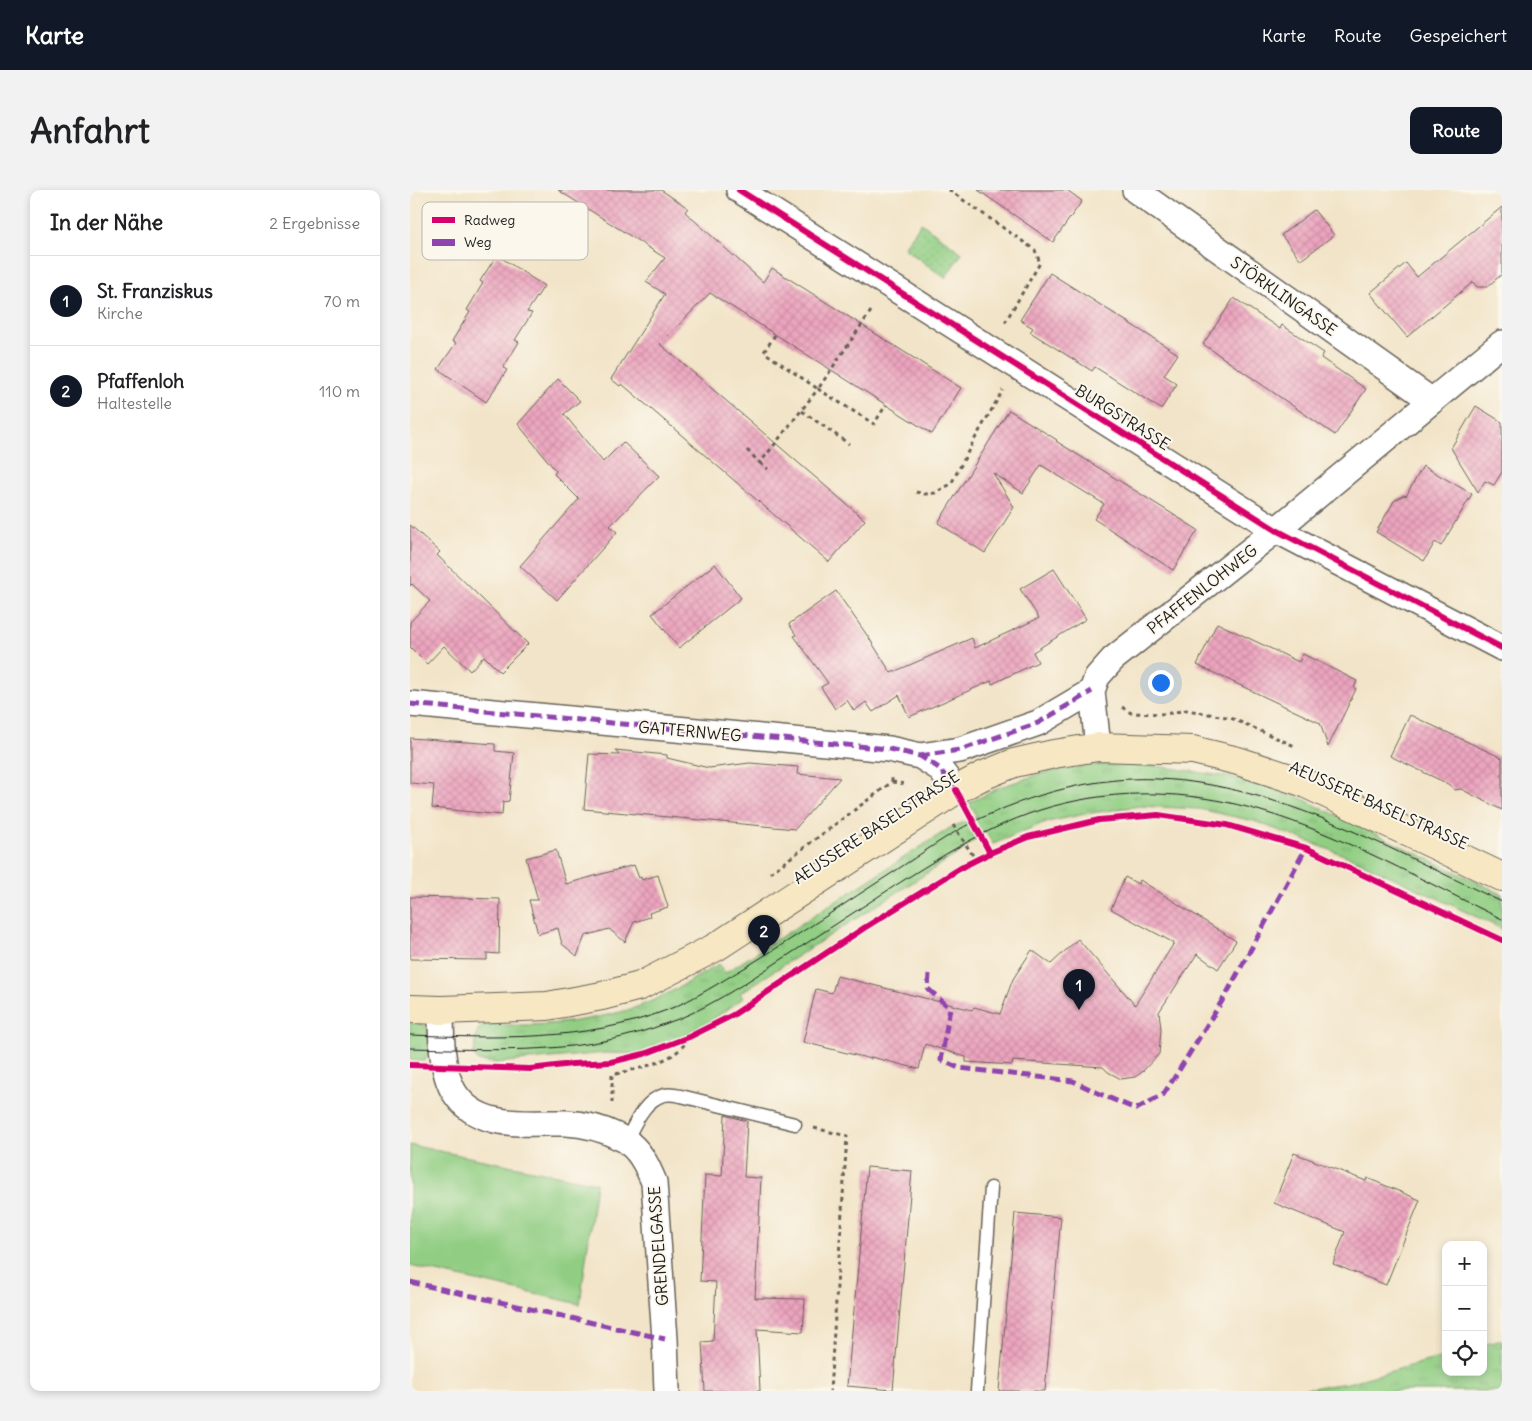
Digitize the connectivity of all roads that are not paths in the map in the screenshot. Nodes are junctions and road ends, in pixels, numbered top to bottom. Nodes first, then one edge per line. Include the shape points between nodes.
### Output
1 (739, 190) edge
2 (1135, 190) edge
3 (1502, 343) edge
4 (1432, 401) junction
5 (1276, 530) junction
6 (1502, 648) edge
7 (1092, 691) junction
8 (410, 704) edge
9 (1098, 747) junction
10 (920, 756) junction
11 (956, 790) junction
12 (1502, 877) edge
13 (410, 1009) edge
14 (441, 1010) junction
15 (795, 1124) dead end
16 (619, 1137) junction
17 (991, 1188) dead end
18 (667, 1391) edge
19 (977, 1391) edge

1 - 5 street, BURGSTRASSE
2 - 4 street, STÖRKLINGASSE
3 - 4 street, PFAFFENLOHWEG
4 - 5 street, PFAFFENLOHWEG
5 - 6 street, BURGSTRASSE
5 - 7 street, PFAFFENLOHWEG via 1114,659 1098,677
7 - 9 street
7 - 10 street via 1038,723 960,750
8 - 10 street, GATTERNWEG via 889,749
9 - 11 main road, AEUSSERE BASELSTRASSE via 1014,763
9 - 12 main road, AEUSSERE BASELSTRASSE via 1193,750 1238,761 1293,779
10 - 11 street, GATTERNWEG via 939,768
11 - 14 main road, AEUSSERE BASELSTRASSE via 716,947 640,986 547,1006
13 - 14 main road, AEUSSERE BASELSTRASSE
14 - 16 street, GRENDELGASSE via 445,1066 454,1092 474,1112 507,1123 568,1123 604,1129
15 - 16 lane via 666,1094 654,1099
16 - 18 street, GRENDELGASSE via 645,1161 654,1182
17 - 19 lane

